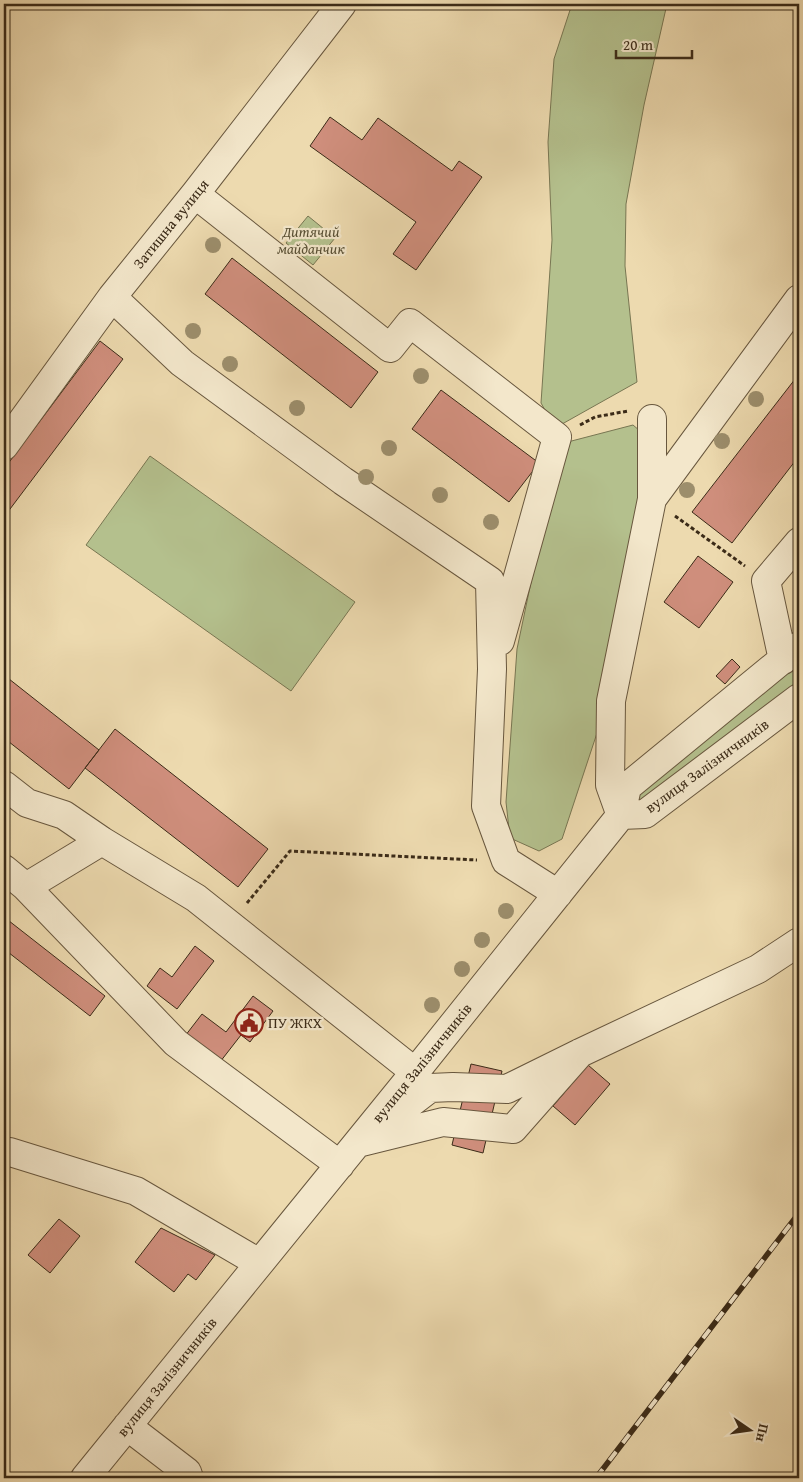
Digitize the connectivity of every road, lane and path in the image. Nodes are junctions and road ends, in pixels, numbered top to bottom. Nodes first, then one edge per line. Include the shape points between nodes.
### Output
1 (342, 4) edge
2 (195, 194) junction
3 (112, 297) junction
4 (799, 299) edge
5 (652, 420) joint
6 (557, 437) junction
7 (4, 446) edge
8 (652, 499) junction
9 (799, 542) edge
10 (766, 581) junction
11 (791, 653) edge
12 (492, 669) junction
13 (799, 698) edge
14 (4, 785) edge
15 (620, 815) junction
16 (102, 842) junction
17 (506, 861) junction
18 (4, 869) edge
19 (26, 887) junction
20 (558, 894) junction
21 (240, 898) dead end
22 (799, 942) edge
23 (580, 1053) junction
24 (415, 1072) junction
25 (358, 1143) junction
26 (4, 1152) edge
27 (340, 1165) junction
28 (259, 1263) junction
29 (127, 1426) junction
30 (85, 1478) edge
31 (189, 1478) edge

1 - 2 street, Затишна вулиця
2 - 3 street, Затишна вулиця
2 - 6 street via 390,348 410,323
3 - 7 street, Затишна вулиця
3 - 12 street via 182,363 343,481 490,581
4 - 8 street
5 - 6 path via 638,409 595,417
5 - 8 street
6 - 12 street
8 - 10 path
8 - 15 street via 611,701 610,785
9 - 10 street
10 - 11 street
11 - 15 street via 627,787
12 - 17 street via 486,806
13 - 15 street, вулиця Залізничників via 645,814
14 - 16 street via 27,803 64,815
15 - 20 street, вулиця Залізничників
16 - 19 street
16 - 24 street via 196,898
17 - 20 street
17 - 21 path via 290,851 247,904
18 - 19 street
19 - 27 street via 176,1043
20 - 24 street, вулиця Залізничників
22 - 23 street via 758,969
23 - 25 street via 508,1089 430,1088
23 - 25 street via 513,1129 443,1122
24 - 25 street, вулиця Залізничників
25 - 27 street, вулиця Залізничників
26 - 28 street via 136,1191
27 - 28 street, вулиця Залізничників
28 - 29 street, вулиця Залізничників
29 - 30 street, вулиця Залізничників
29 - 31 street via 187,1472

